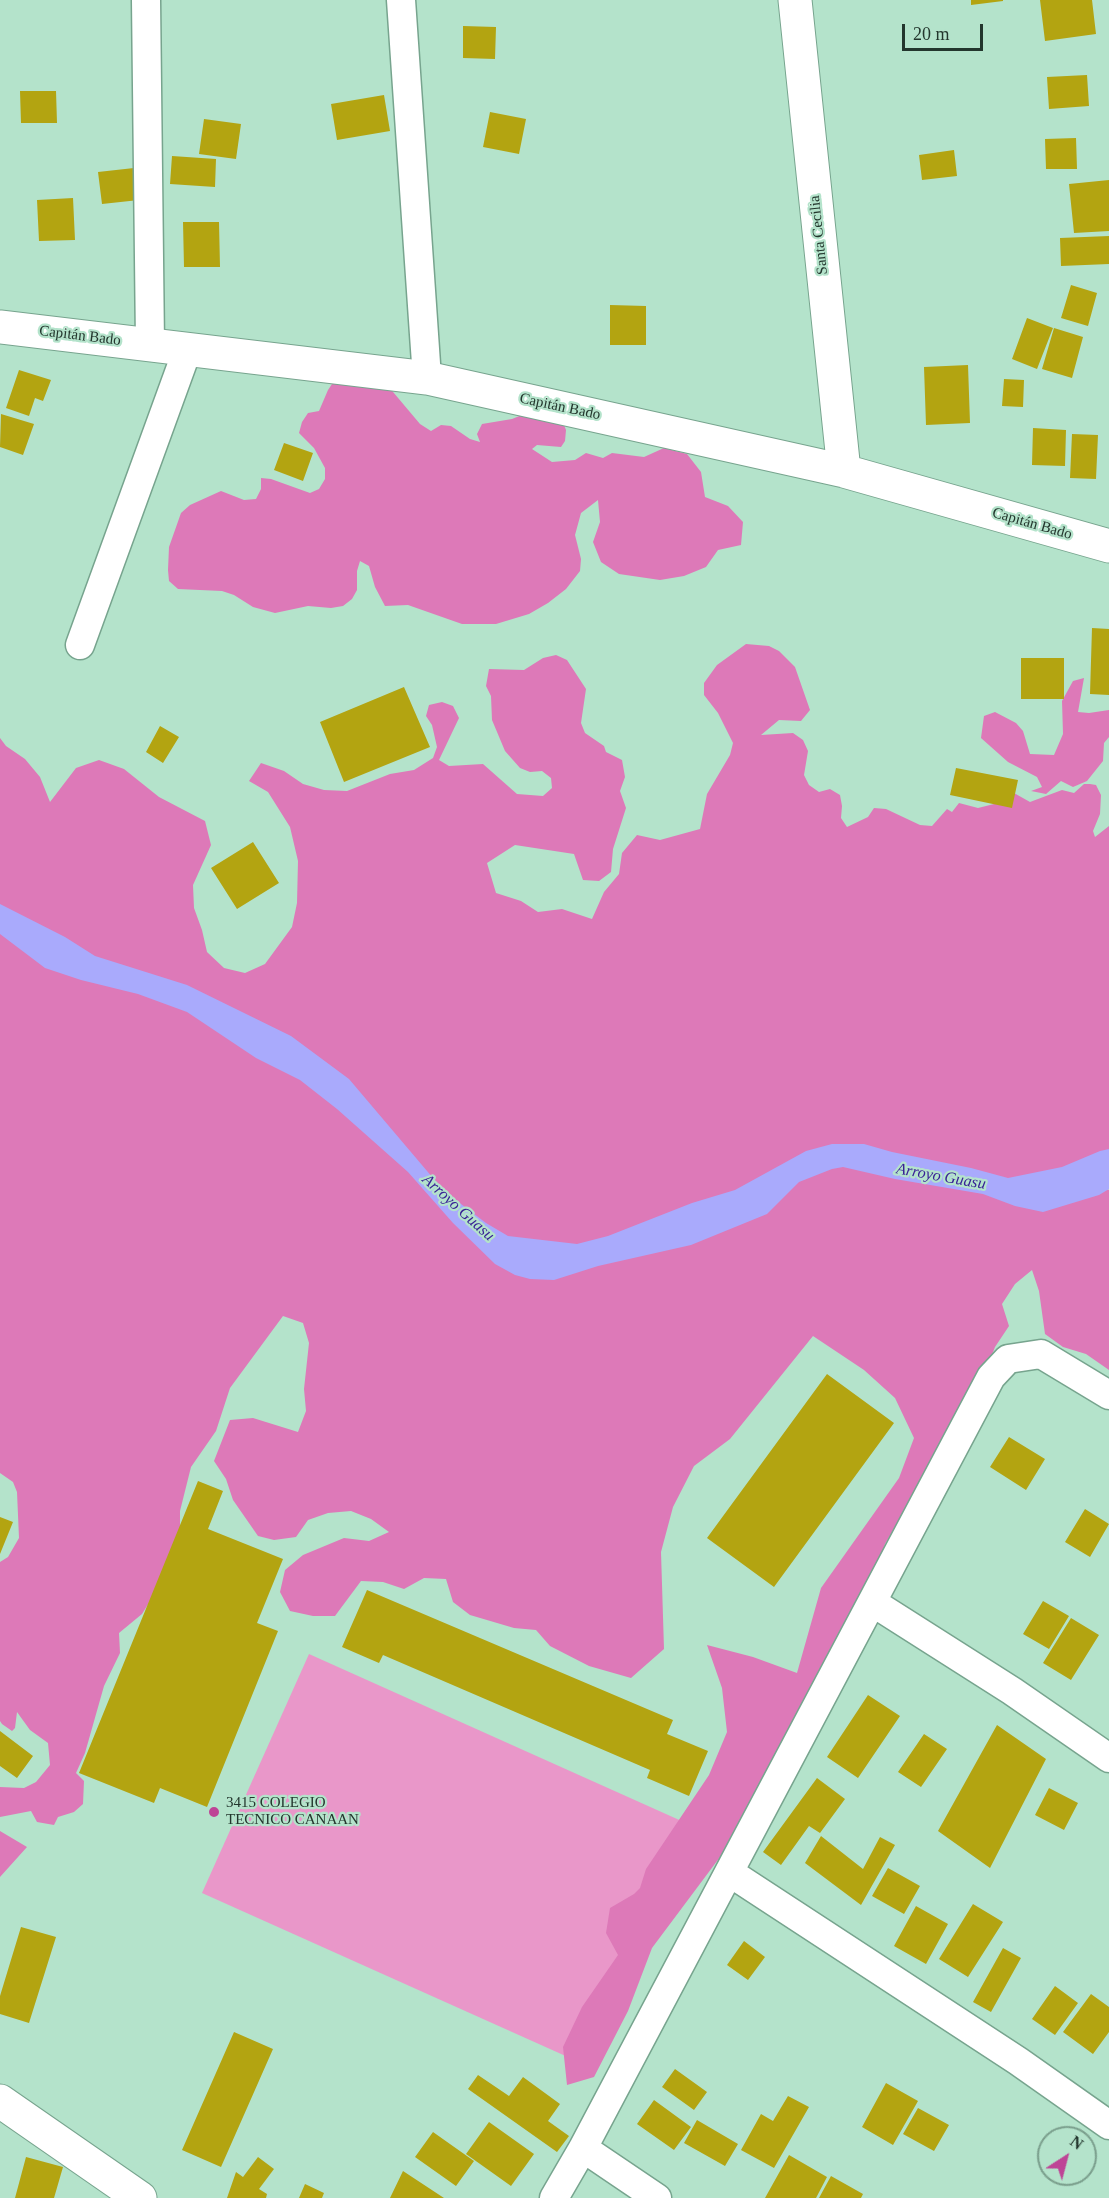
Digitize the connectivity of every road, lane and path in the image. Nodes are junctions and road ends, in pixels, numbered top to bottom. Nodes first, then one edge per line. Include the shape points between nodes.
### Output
1 (146, 0) edge
2 (400, 0) edge
3 (795, 0) edge
4 (0, 327) edge
5 (150, 344) junction
6 (188, 348) junction
7 (427, 378) junction
8 (844, 471) junction
9 (1109, 546) edge
10 (80, 645) dead end
11 (1109, 1395) edge
12 (872, 1602) junction
13 (1109, 1758) edge
14 (729, 1872) junction
15 (0, 2101) edge
16 (1109, 2125) edge
17 (583, 2148) junction
18 (140, 2198) edge
19 (554, 2198) edge
20 (657, 2198) edge

1 - 5 street
2 - 7 street
3 - 8 street, Santa Cecilia
4 - 5 street, Capitán Bado
5 - 6 street, Capitán Bado
6 - 7 street, Capitán Bado
6 - 10 street
7 - 8 street, Capitán Bado
8 - 9 street, Capitán Bado
11 - 12 street via 1041,1354 1008,1359 991,1377
12 - 13 street
12 - 14 street
14 - 16 street
14 - 17 street
15 - 18 street
17 - 19 street
17 - 20 street

